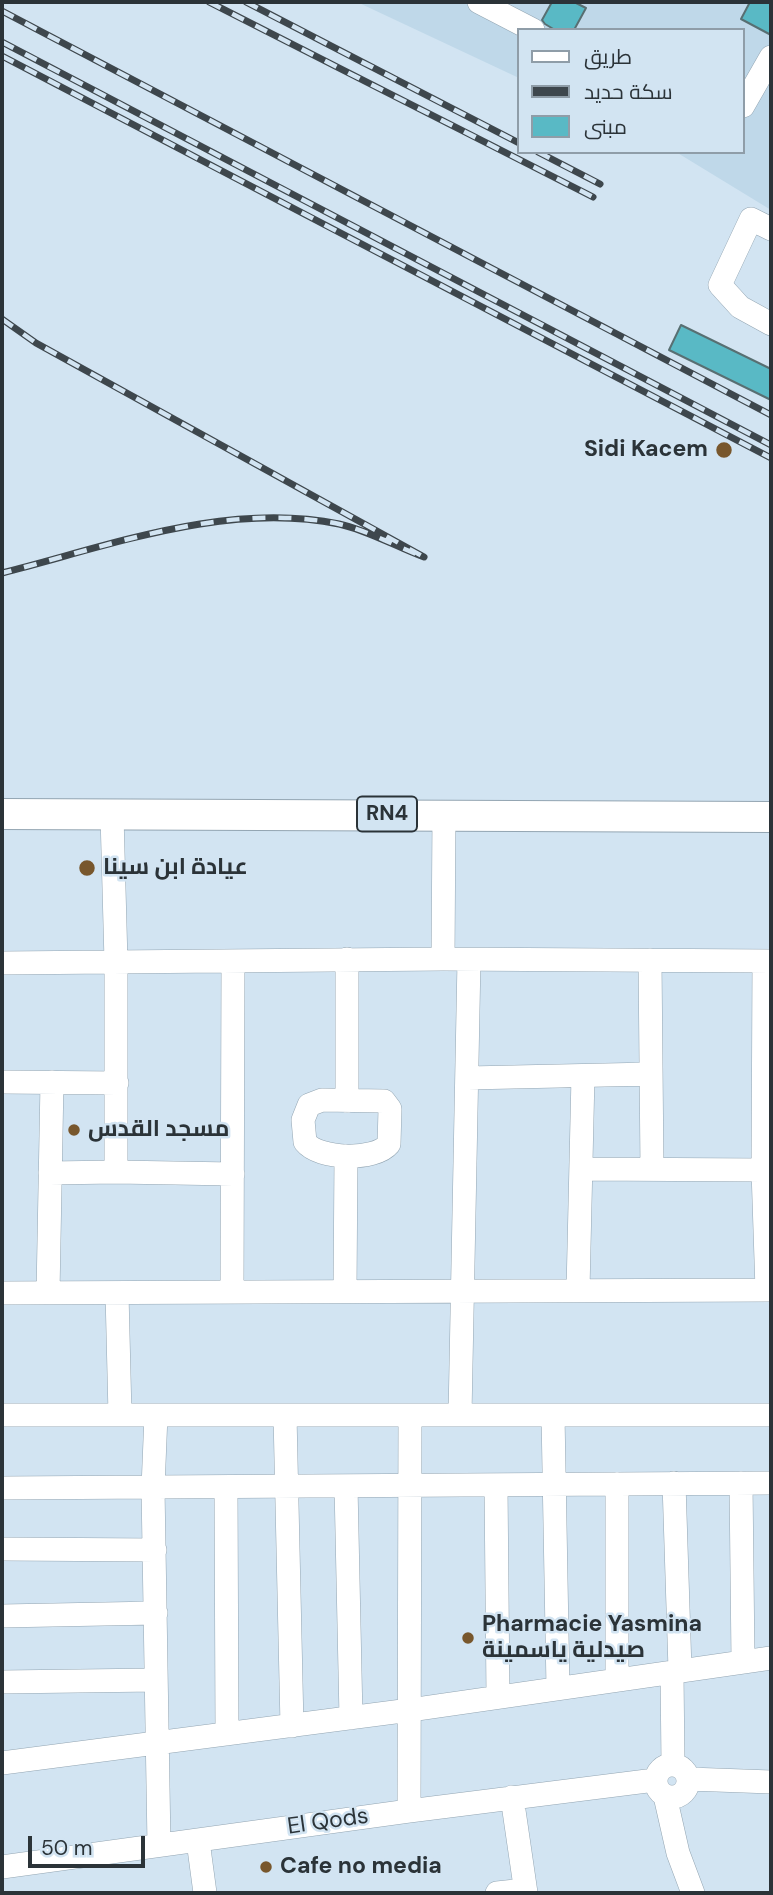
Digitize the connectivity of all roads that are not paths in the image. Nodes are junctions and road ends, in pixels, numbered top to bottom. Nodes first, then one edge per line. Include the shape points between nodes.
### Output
1 (479, 2) edge
2 (529, 28) edge
3 (771, 57) edge
4 (745, 102) edge
5 (771, 229) edge
6 (771, 324) edge
7 (2, 814) edge
8 (112, 814) junction
9 (444, 814) junction
10 (771, 817) edge
11 (347, 959) junction
12 (443, 959) junction
13 (469, 960) junction
14 (650, 960) junction
15 (233, 961) junction
16 (768, 961) edge
17 (116, 962) junction
18 (2, 963) edge
19 (651, 1074) junction
20 (583, 1076) junction
21 (468, 1078) junction
22 (2, 1082) edge
23 (52, 1082) junction
24 (117, 1083) junction
25 (347, 1101) junction
26 (346, 1156) junction
27 (652, 1168) junction
28 (581, 1169) junction
29 (763, 1170) junction
30 (116, 1172) junction
31 (50, 1173) junction
32 (233, 1174) junction
33 (232, 1290) junction
34 (462, 1290) junction
35 (578, 1290) junction
36 (769, 1290) edge
37 (345, 1291) junction
38 (2, 1293) edge
39 (48, 1293) junction
40 (117, 1293) junction
41 (2, 1415) edge
42 (120, 1415) junction
43 (156, 1415) junction
44 (285, 1415) junction
45 (410, 1415) junction
46 (460, 1415) junction
47 (553, 1415) junction
48 (771, 1415) edge
49 (674, 1483) junction
50 (741, 1483) junction
51 (771, 1483) edge
52 (617, 1484) junction
53 (496, 1485) junction
54 (555, 1485) junction
55 (346, 1486) junction
56 (412, 1486) junction
57 (226, 1487) junction
58 (284, 1487) junction
59 (2, 1488) edge
60 (153, 1488) junction
61 (2, 1549) edge
62 (155, 1550) junction
63 (156, 1613) junction
64 (2, 1616) edge
65 (771, 1658) edge
66 (743, 1661) junction
67 (676, 1671) junction
68 (156, 1680) junction
69 (617, 1680) junction
70 (2, 1682) edge
71 (558, 1688) junction
72 (498, 1697) junction
73 (410, 1710) junction
74 (351, 1718) junction
75 (292, 1726) junction
76 (227, 1734) junction
77 (156, 1744) junction
78 (2, 1763) edge
79 (681, 1772) junction
80 (771, 1782) edge
81 (660, 1788) junction
82 (512, 1797) junction
83 (410, 1811) junction
84 (198, 1841) junction
85 (159, 1845) junction
86 (2, 1867) edge
87 (526, 1891) edge
88 (205, 1893) edge
89 (496, 1893) edge
90 (693, 1893) edge

1 - 2 street
3 - 4 street
5 - 6 street via 751,219 720,285 740,307
7 - 8 main road, RN4
8 - 9 main road, RN4
8 - 17 street
9 - 10 main road, RN4
9 - 12 street
11 - 12 street
11 - 15 street
11 - 25 street
12 - 13 street
13 - 14 street
13 - 21 street
14 - 16 street
14 - 19 street
15 - 17 street
15 - 32 street
16 - 29 street
17 - 18 street
17 - 24 street
19 - 20 street
19 - 27 street
20 - 21 street
20 - 28 street
21 - 34 street
22 - 23 street
23 - 24 street
23 - 31 street
24 - 30 street
25 - 26 street via 314,1102 303,1120 309,1148
25 - 26 street via 385,1101 390,1109 390,1139 381,1152
26 - 37 street
27 - 28 street
27 - 29 street
28 - 35 street
29 - 36 street
30 - 31 street
30 - 32 street
31 - 39 street
32 - 33 street
33 - 37 street
33 - 40 street
34 - 35 street
34 - 37 street
34 - 46 street
35 - 36 street
38 - 39 street
39 - 40 street
40 - 42 street
41 - 42 street
42 - 43 street
43 - 44 street
43 - 60 street
44 - 45 street
44 - 58 street
45 - 46 street
45 - 56 street
46 - 47 street
47 - 48 street
47 - 54 street
49 - 50 street
49 - 52 street
49 - 67 street
50 - 51 street
50 - 66 street
52 - 54 street
52 - 69 street
53 - 54 street
53 - 56 street
53 - 72 street
54 - 71 street
55 - 56 street
55 - 58 street
55 - 74 street
56 - 73 street
57 - 58 street
57 - 60 street
57 - 76 street
58 - 75 street
59 - 60 street
60 - 62 street
61 - 62 street
62 - 63 street
63 - 64 street
63 - 68 street
65 - 66 street
66 - 67 street
67 - 69 street
67 - 79 street
68 - 70 street
68 - 77 street
69 - 71 street
71 - 72 street
72 - 73 street
73 - 74 street
73 - 83 street
74 - 75 street
75 - 76 street
76 - 77 street
77 - 78 street
77 - 85 street
79 - 80 street
79 - 81 street via 682,1795
81 - 82 street, El Qods
81 - 90 street
82 - 83 street, El Qods
82 - 87 street
83 - 84 street, El Qods
84 - 85 street, El Qods
84 - 88 street
85 - 86 street, El Qods
87 - 89 street

